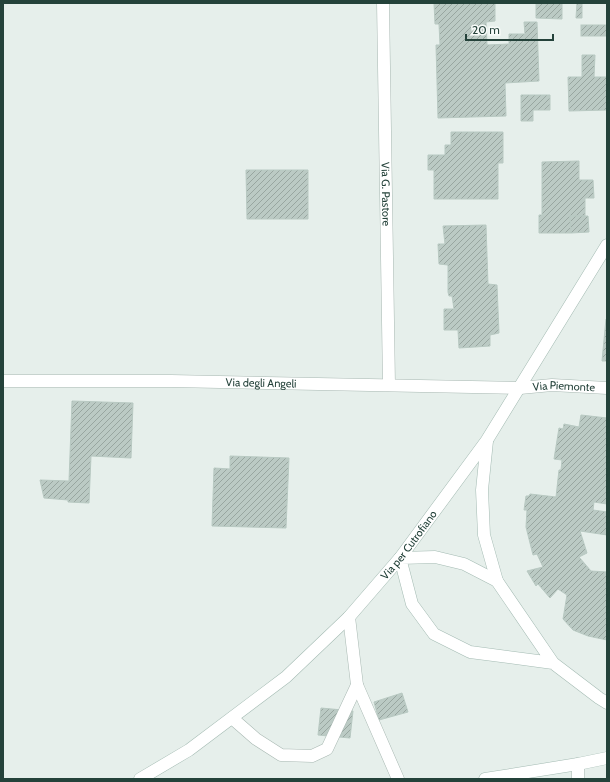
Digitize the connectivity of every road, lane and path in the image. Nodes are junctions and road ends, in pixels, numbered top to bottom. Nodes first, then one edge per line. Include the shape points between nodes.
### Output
1 (383, 3) edge
2 (607, 246) edge
3 (3, 382) edge
4 (389, 385) junction
5 (520, 388) junction
6 (607, 388) edge
7 (487, 440) junction
8 (400, 558) junction
9 (497, 581) junction
10 (349, 617) junction
11 (553, 663) junction
12 (357, 686) junction
13 (607, 703) edge
14 (232, 718) junction
15 (607, 758) edge
16 (578, 764) junction
17 (140, 779) edge
18 (398, 779) edge
19 (485, 779) edge
20 (578, 779) edge

1 - 4 street, Via G. Pastore
2 - 5 street, Via per Cutrofiano
3 - 4 street, Via degli Angeli via 171,381
4 - 5 street, Via degli Angeli
5 - 6 street, Via Piemonte via 552,385
5 - 7 street, Via per Cutrofiano
7 - 8 street, Via per Cutrofiano
7 - 9 street via 482,490 484,535
8 - 9 street via 435,557 464,564
8 - 10 street, Via per Cutrofiano
8 - 11 street via 412,604 434,634 470,652
9 - 11 street
10 - 12 street
10 - 14 street, Via per Cutrofiano via 286,677
11 - 13 street
12 - 14 street via 327,749 312,756 281,756
12 - 18 street
14 - 17 street, Via per Cutrofiano via 189,750
15 - 16 street
16 - 19 street
16 - 20 street

